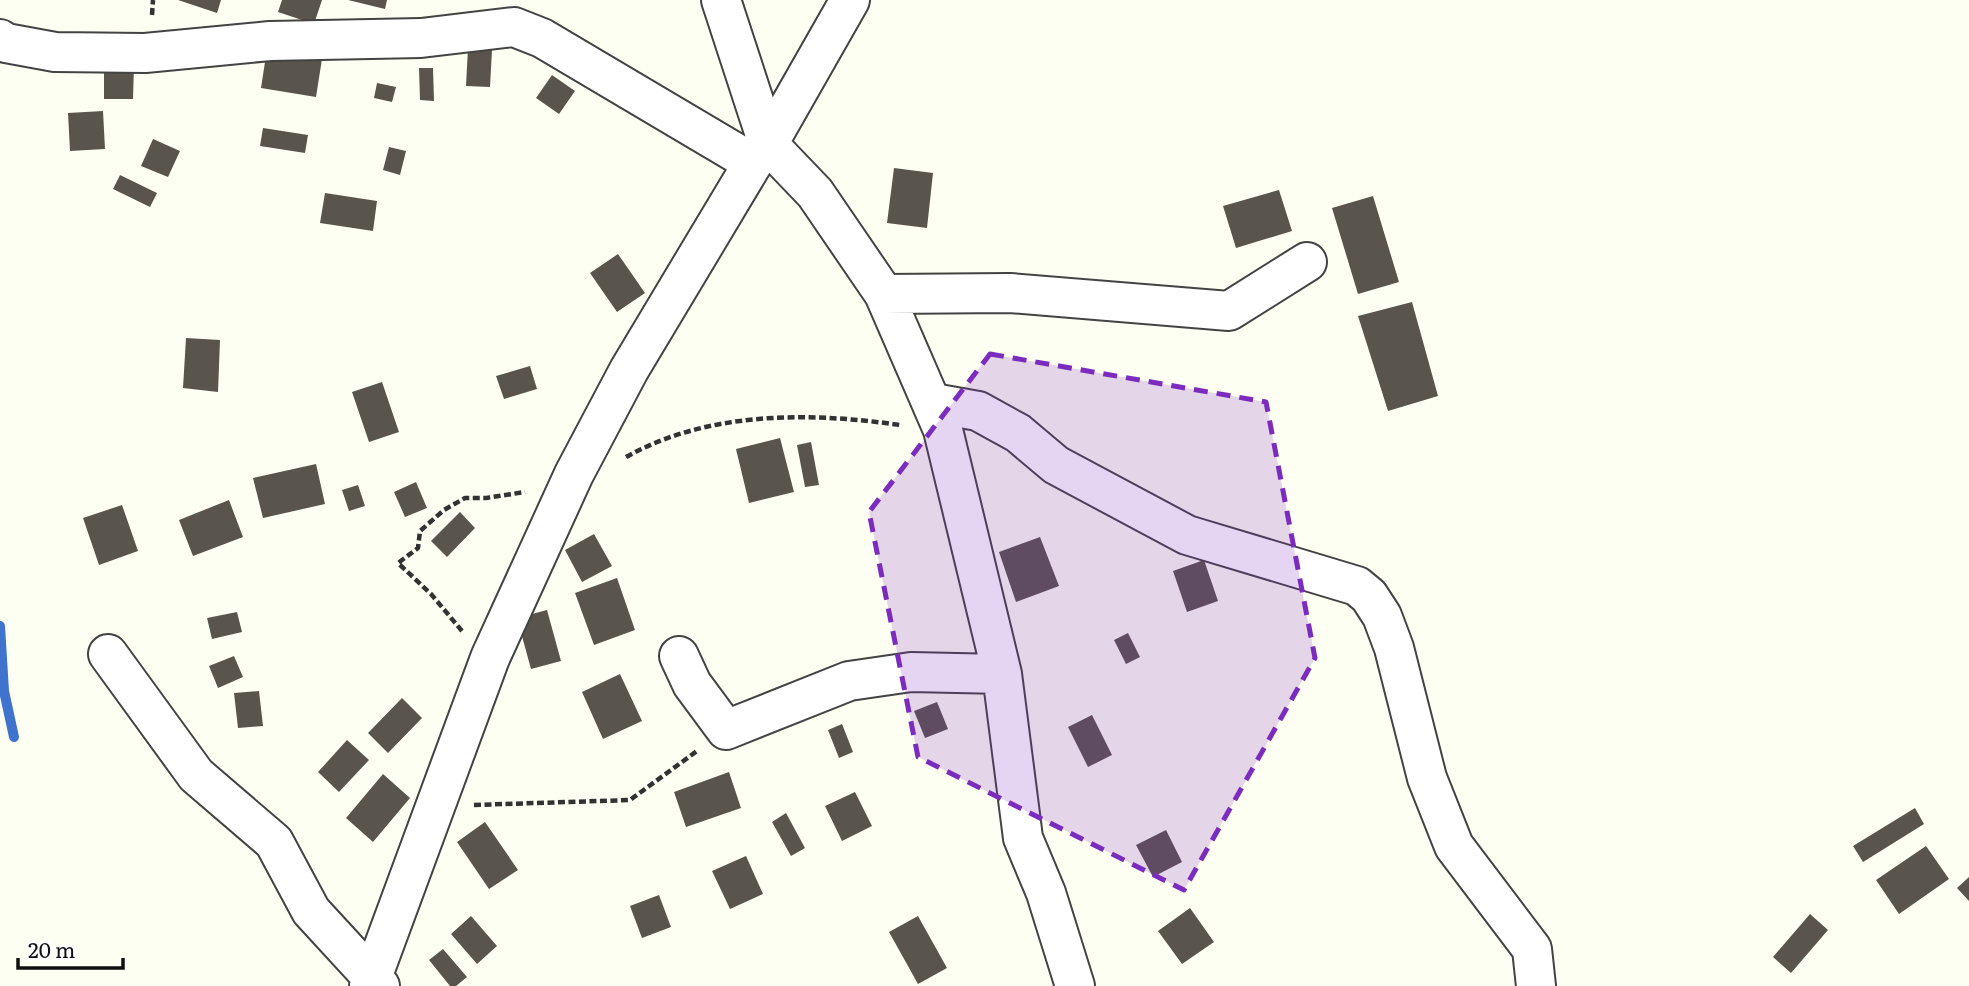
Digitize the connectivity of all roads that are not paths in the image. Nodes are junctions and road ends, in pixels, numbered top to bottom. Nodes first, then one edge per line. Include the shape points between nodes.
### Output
1 (721, 0) edge
2 (850, 0) edge
3 (0, 39) edge
4 (761, 153) junction
5 (1307, 262) dead end
6 (884, 294) junction
7 (938, 417) junction
8 (108, 654) dead end
9 (679, 656) dead end
10 (1002, 674) junction
11 (374, 984) edge
12 (1075, 986) edge
13 (1536, 986) edge

1 - 4 street
2 - 4 street
3 - 4 street via 55,52 145,53 270,41 421,38 514,27
4 - 6 street via 815,193
4 - 11 street via 629,370 574,474 490,658 383,943
5 - 6 street via 1229,311 1010,293
6 - 7 street
7 - 10 street
7 - 13 street via 978,411 1018,433 1056,465 1188,535 1357,586 1369,596 1394,648 1427,778 1454,846 1532,949
8 - 11 street via 196,775 274,842 311,911
9 - 10 street via 692,684 726,730 849,681 911,672
10 - 12 street via 1023,838

